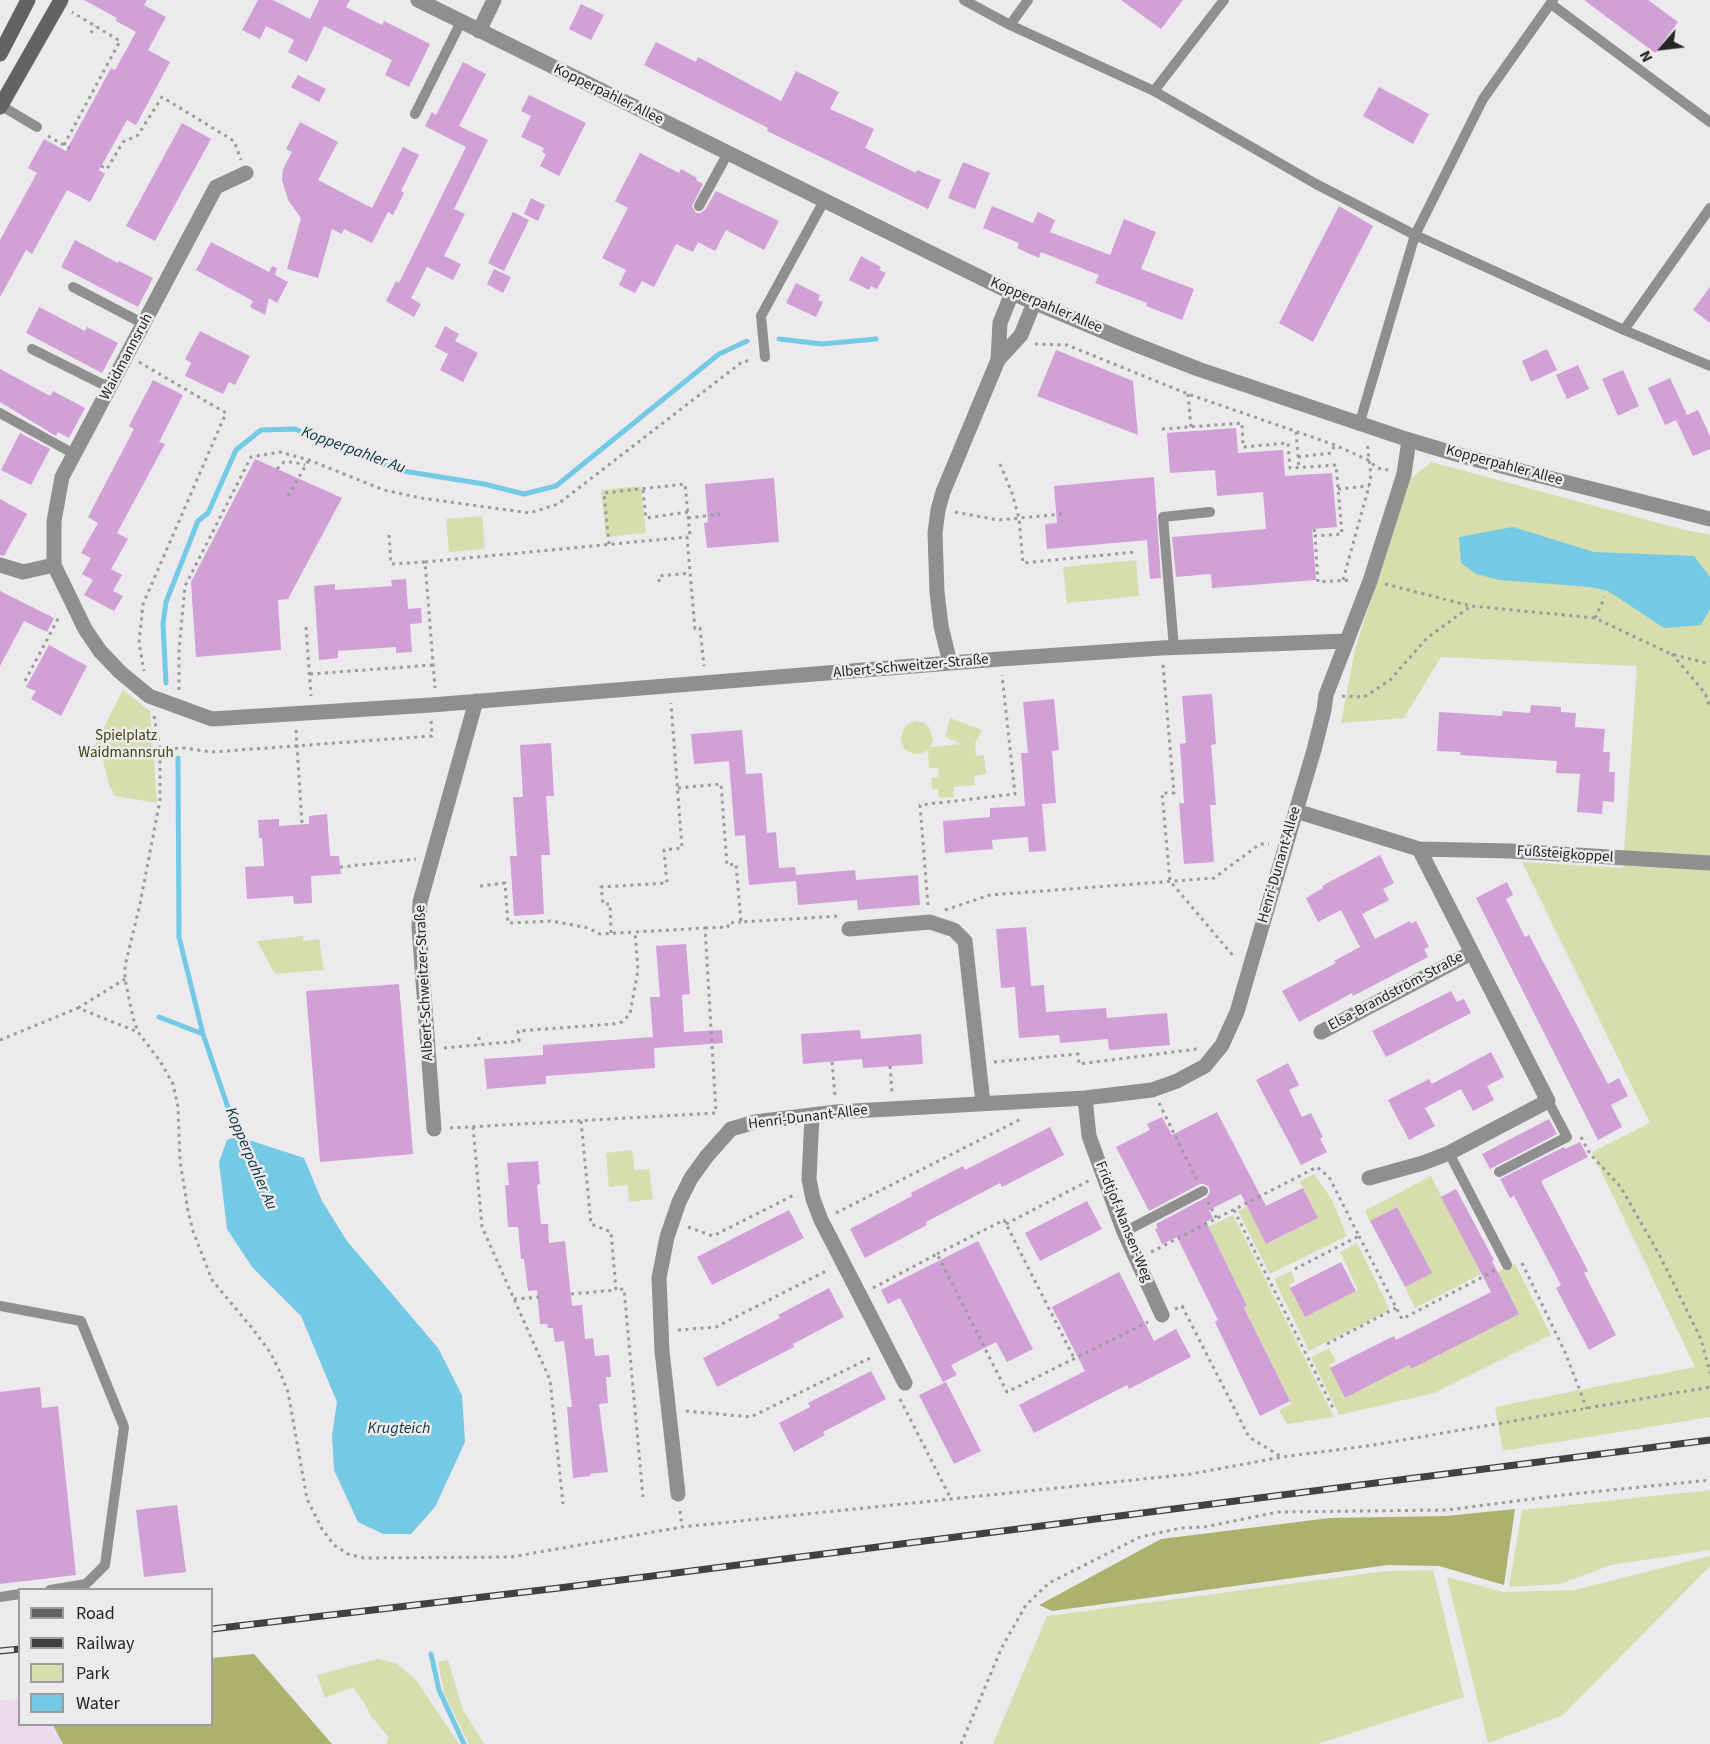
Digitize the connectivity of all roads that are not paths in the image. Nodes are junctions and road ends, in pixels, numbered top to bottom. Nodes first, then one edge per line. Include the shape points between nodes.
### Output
1 (28, 0) edge
2 (418, 0) edge
3 (494, 0) edge
4 (964, 0) edge
5 (1028, 0) edge
6 (1224, 0) edge
7 (60, 2) edge
8 (1552, 2) edge
9 (460, 22) junction
10 (1010, 25) junction
11 (479, 31) junction
12 (0, 54) edge
13 (1154, 92) junction
14 (0, 106) edge
15 (415, 114) dead end
16 (1710, 122) edge
17 (37, 127) road end
18 (728, 153) junction
19 (246, 173) road end
20 (824, 201) junction
21 (699, 206) dead end
22 (1710, 208) edge
23 (1415, 235) junction
24 (73, 287) dead end
25 (1012, 293) junction
26 (1034, 303) junction
27 (144, 324) junction
28 (1624, 330) junction
29 (32, 349) dead end
30 (765, 357) road end
31 (998, 360) junction
32 (1710, 366) edge
33 (110, 388) junction
34 (0, 413) edge
35 (1365, 427) junction
36 (1409, 440) junction
37 (75, 454) junction
38 (1210, 512) dead end
39 (1710, 519) edge
40 (0, 565) edge
41 (54, 565) junction
42 (1347, 641) junction
43 (1167, 648) junction
44 (950, 663) junction
45 (476, 701) junction
46 (212, 719) joint
47 (1296, 811) junction
48 (1419, 849) junction
49 (1710, 863) edge
50 (849, 929) road end
51 (1471, 953) junction
52 (1321, 1032) dead end
53 (1085, 1098) junction
54 (1548, 1101) junction
55 (983, 1103) junction
56 (812, 1115) junction
57 (434, 1130) road end
58 (1449, 1153) junction
59 (1499, 1172) dead end
60 (1369, 1178) dead end
61 (1203, 1191) road end
62 (1124, 1232) junction
63 (1507, 1265) road end
64 (0, 1306) edge
65 (1162, 1315) road end
66 (905, 1383) road end
67 (678, 1494) dead end
68 (62, 1588) edge
69 (18, 1594) edge
70 (0, 1597) edge

1 - 12 main road
2 - 9 street, Kopperpahler Allee
3 - 11 street
4 - 10 lane
5 - 10 lane
6 - 13 lane
7 - 14 main road
8 - 16 lane
8 - 23 lane via 1483,99
9 - 11 street, Kopperpahler Allee
9 - 15 lane
10 - 13 lane
11 - 18 street, Kopperpahler Allee
13 - 23 lane
14 - 17 lane
18 - 20 street, Kopperpahler Allee
18 - 21 lane
19 - 27 street, Waidmannsruh via 216,187
20 - 25 street, Kopperpahler Allee
20 - 30 lane via 761,316
22 - 28 lane
23 - 28 lane
23 - 35 lane
24 - 27 lane
25 - 26 street, Kopperpahler Allee
25 - 31 street via 1000,323
26 - 31 street via 1021,335
26 - 35 street, Kopperpahler Allee via 1198,369
27 - 33 street, Waidmannsruh
28 - 32 lane
29 - 33 lane
31 - 44 street via 938,510 937,592
33 - 37 street, Waidmannsruh
34 - 37 lane
35 - 36 street, Kopperpahler Allee
36 - 39 street, Kopperpahler Allee
36 - 42 street, Henri-Dunant-Allee via 1404,474
37 - 41 street, Waidmannsruh via 62,477 54,521
38 - 43 lane via 1163,517
40 - 41 street via 22,572
41 - 46 street, Waidmannsruh via 85,629 126,678 149,696
42 - 43 street, Albert-Schweitzer-Straße
42 - 47 street, Henri-Dunant-Allee via 1326,695
43 - 44 street, Albert-Schweitzer-Straße
44 - 45 street, Albert-Schweitzer-Straße
45 - 46 street, Albert-Schweitzer-Straße
45 - 57 street, Albert-Schweitzer-Straße via 420,902
47 - 48 street
47 - 53 street, Henri-Dunant-Allee via 1237,1012 1222,1046 1205,1066 1177,1081 1152,1090
48 - 49 street, Fußsteigkoppel
48 - 51 street, Elsa-Brandström-Straße
50 - 55 street via 930,918 965,940
51 - 52 street, Elsa-Brandström-Straße
51 - 54 street, Elsa-Brandström-Straße
53 - 55 street, Henri-Dunant-Allee
53 - 62 street, Fridtjof-Nansen-Weg via 1089,1136
54 - 58 street
54 - 59 lane via 1567,1137
55 - 56 street, Henri-Dunant-Allee
56 - 66 street via 809,1167 820,1220
56 - 67 street, Henri-Dunant-Allee via 731,1129 714,1146 679,1202 659,1278
58 - 60 street
58 - 63 lane
61 - 62 lane
62 - 65 street, Fridtjof-Nansen-Weg
64 - 68 lane via 81,1321 124,1426 105,1565 86,1584
69 - 70 lane

